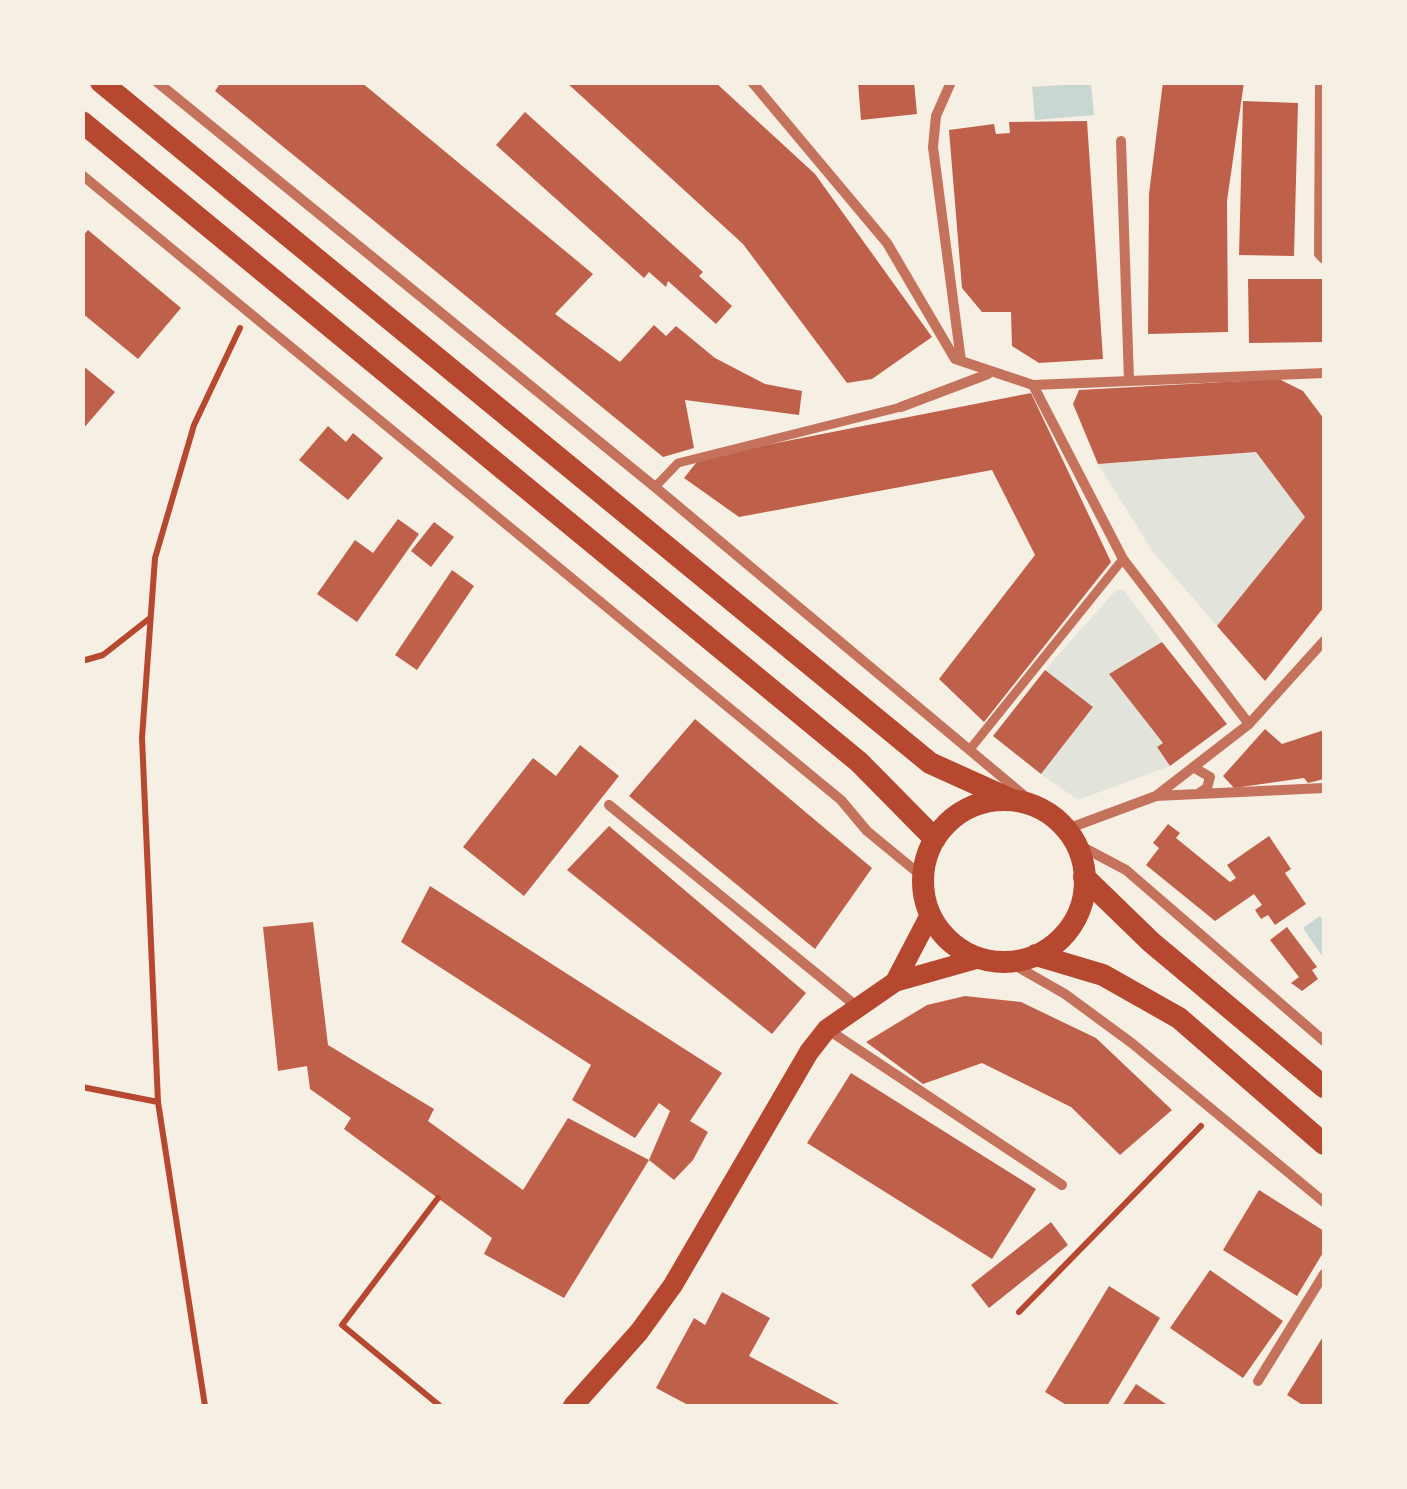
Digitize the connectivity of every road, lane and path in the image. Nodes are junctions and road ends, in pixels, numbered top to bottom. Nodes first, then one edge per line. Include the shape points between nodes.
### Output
1 (100, 82) edge
2 (157, 82) edge
3 (752, 82) edge
4 (951, 82) edge
5 (1320, 82) edge
6 (82, 122) edge
7 (1121, 141) dead end
8 (82, 174) edge
9 (1324, 259) edge
10 (249, 310) junction
11 (962, 362) junction
12 (1324, 373) edge
13 (989, 374) junction
14 (1129, 380) junction
15 (1033, 385) junction
16 (900, 407) joint
17 (655, 487) junction
18 (1123, 559) junction
19 (151, 617) junction
20 (1324, 641) edge
21 (82, 661) edge
22 (1250, 724) junction
23 (971, 748) junction
24 (1193, 767) junction
25 (1324, 788) edge
26 (1195, 794) junction
27 (1156, 796) junction
28 (1012, 800) junction
29 (609, 805) dead end
30 (1039, 808) junction
31 (1071, 836) junction
32 (934, 839) junction
33 (1084, 877) junction
34 (923, 878) junction
35 (930, 915) junction
36 (1036, 955) junction
37 (980, 958) junction
38 (1008, 962) junction
39 (895, 982) junction
40 (855, 1006) junction
41 (827, 1029) junction
42 (1324, 1041) edge
43 (82, 1087) edge
44 (1324, 1087) edge
45 (158, 1102) junction
46 (1216, 1111) junction
47 (1324, 1144) edge
48 (1062, 1185) dead end
49 (438, 1198) dead end
50 (1324, 1202) edge
51 (1324, 1274) edge
52 (1019, 1312) dead end
53 (1258, 1381) dead end
54 (206, 1406) edge
55 (440, 1406) edge
56 (573, 1406) edge

1 - 28 highway via 932,764
2 - 17 street
3 - 11 street via 888,243
4 - 11 street via 936,116 933,147
5 - 9 street via 1318,254
6 - 32 highway via 859,762
7 - 14 street
8 - 10 street
10 - 19 path via 194,424 155,558
10 - 34 street via 841,800
11 - 13 street
12 - 14 street
13 - 15 street
13 - 16 street
14 - 15 street
15 - 18 street
16 - 17 street via 678,463
17 - 23 street
18 - 22 street
18 - 23 street
19 - 21 path via 103,656
19 - 45 path via 142,738
20 - 22 street
22 - 24 street
23 - 30 street
24 - 26 street via 1210,777 1207,788
24 - 27 street
25 - 26 street
26 - 27 street
27 - 31 street
28 - 30 highway
28 - 32 highway via 973,806
29 - 40 street
30 - 31 highway
31 - 33 highway
31 - 42 street via 1126,870
32 - 34 highway
33 - 36 highway via 1072,924
33 - 44 highway
34 - 35 highway
35 - 37 highway via 954,944
35 - 39 main road
36 - 38 highway
36 - 47 highway via 1103,975 1179,1018
37 - 38 highway
37 - 39 main road
38 - 46 street via 1066,994
39 - 40 main road
40 - 41 main road
41 - 48 street
41 - 56 main road via 673,1285
43 - 45 path
45 - 54 path
46 - 50 street
46 - 52 path
49 - 55 path via 342,1325
51 - 53 street

